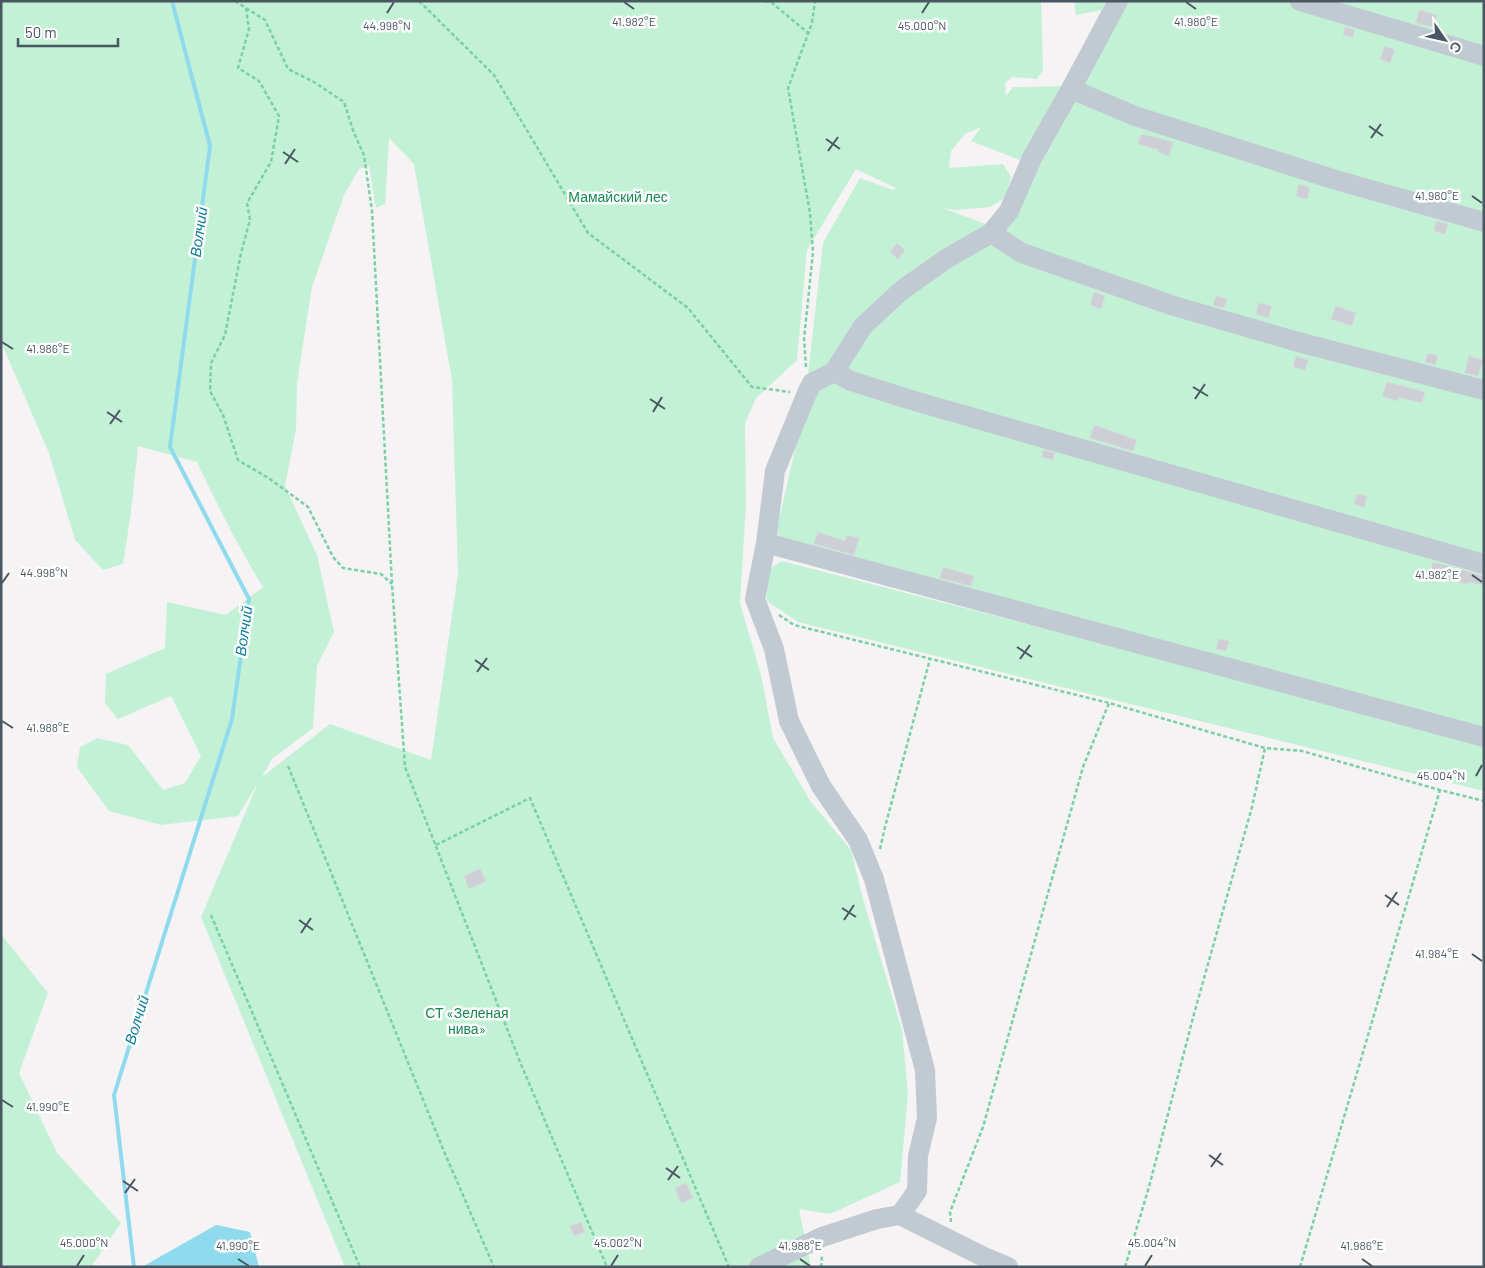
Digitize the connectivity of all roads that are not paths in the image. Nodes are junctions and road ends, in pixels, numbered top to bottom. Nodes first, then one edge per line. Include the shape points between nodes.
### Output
1 (1118, 1) edge
2 (1300, 1) edge
3 (1484, 56) edge
4 (1071, 89) junction
5 (1484, 222) edge
6 (991, 233) junction
7 (834, 372) junction
8 (1484, 390) edge
9 (766, 543) junction
10 (1484, 564) edge
11 (1484, 737) edge
12 (900, 1215) junction
13 (759, 1267) edge
14 (1008, 1267) edge

1 - 4 street
2 - 3 street
4 - 5 street via 1135,116 1336,180
4 - 6 street via 1032,158 1009,210
6 - 7 street via 902,290 863,326
6 - 8 street via 1022,253 1174,306
7 - 9 street via 809,388 774,471
7 - 10 street via 911,400
9 - 11 street
9 - 12 street via 755,599 774,649 789,721 821,786 858,840 874,879 926,1070 927,1118 918,1156 917,1191
12 - 13 street via 877,1218 822,1237
12 - 14 street

